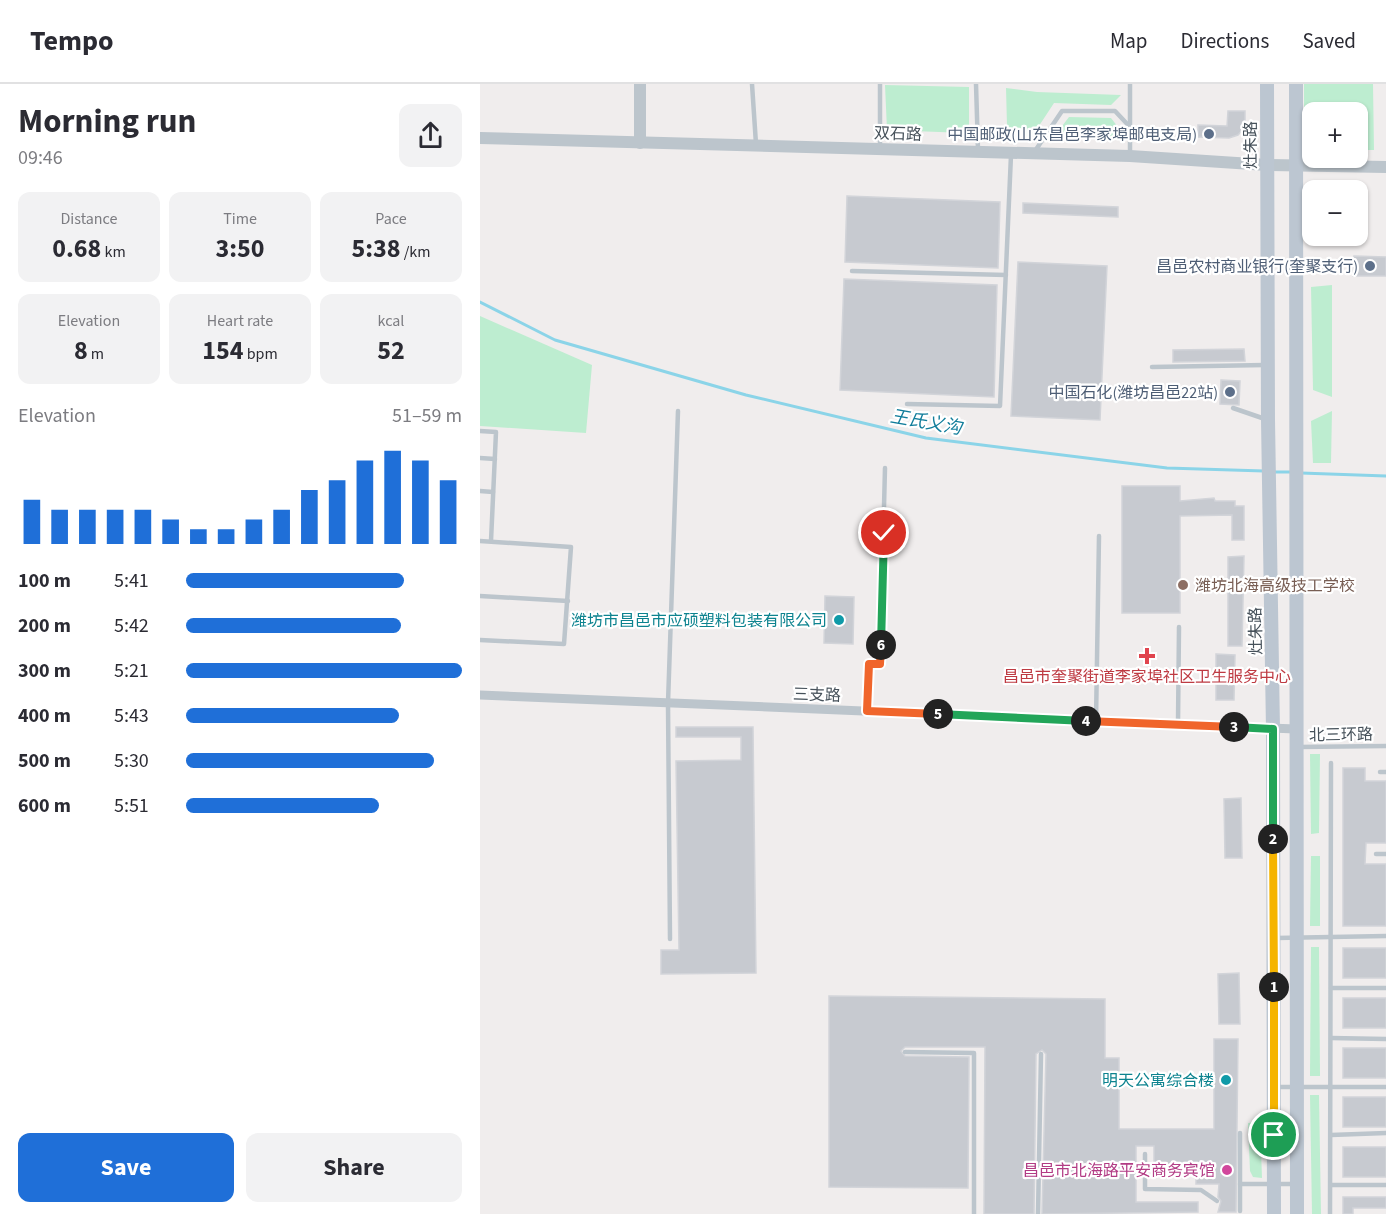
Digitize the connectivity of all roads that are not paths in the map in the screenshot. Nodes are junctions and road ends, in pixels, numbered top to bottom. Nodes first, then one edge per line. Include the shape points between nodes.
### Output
1 (640, 84) edge
2 (752, 84) edge
3 (880, 84) edge
4 (976, 84) edge
5 (1130, 84) edge
6 (1266, 84) edge
7 (1296, 84) edge
8 (1130, 127) junction
9 (480, 138) edge
10 (640, 143) junction
11 (756, 146) junction
12 (880, 148) junction
13 (978, 152) junction
14 (1011, 153) junction
15 (1033, 153) junction
16 (1130, 156) junction
17 (1267, 165) junction
18 (1297, 165) junction
19 (1386, 167) edge
20 (852, 272) dead end
21 (1006, 275) junction
22 (1268, 365) junction
23 (1152, 367) dead end
24 (907, 404) dead end
25 (1233, 408) dead end
26 (678, 411) dead end
27 (1268, 420) junction
28 (480, 431) edge
29 (480, 458) edge
30 (495, 459) junction
31 (885, 468) dead end
32 (480, 491) edge
33 (493, 492) junction
34 (1099, 536) dead end
35 (480, 541) edge
36 (491, 542) junction
37 (480, 596) edge
38 (568, 601) junction
39 (1179, 627) dead end
40 (480, 640) edge
41 (480, 695) edge
42 (668, 703) junction
43 (867, 711) junction
44 (1096, 721) junction
45 (1178, 725) junction
46 (1273, 729) junction
47 (1296, 729) junction
48 (1386, 746) edge
49 (1296, 747) junction
50 (1331, 763) dead end
51 (1376, 854) dead end
52 (1386, 854) edge
53 (1331, 936) junction
54 (1386, 936) edge
55 (1274, 938) junction
56 (1296, 938) junction
57 (670, 939) dead end
58 (1331, 988) junction
59 (1386, 988) edge
60 (1331, 1038) junction
61 (1386, 1039) edge
62 (904, 1052) dead end
63 (1041, 1054) dead end
64 (1274, 1086) junction
65 (1331, 1086) junction
66 (1296, 1087) junction
67 (1386, 1087) edge
68 (1240, 1133) dead end
69 (1386, 1133) edge
70 (1330, 1135) junction
71 (1146, 1154) dead end
72 (1240, 1184) junction
73 (1274, 1184) junction
74 (1297, 1184) junction
75 (1330, 1185) junction
76 (1386, 1185) edge
77 (1217, 1201) dead end
78 (1240, 1211) dead end
79 (974, 1214) edge
80 (1038, 1214) edge
81 (1274, 1214) edge
82 (1297, 1214) edge
83 (1330, 1214) edge

1 - 10 street
2 - 11 lane
3 - 12 lane
4 - 13 lane
5 - 8 lane
6 - 17 main road, 灶朱路
7 - 18 main road
8 - 15 lane via 1116,111 1062,111
8 - 16 lane
9 - 10 street, 双石路
10 - 11 street, 双石路
11 - 12 street, 双石路
12 - 13 street, 双石路
13 - 14 street, 双石路
14 - 15 street, 双石路
14 - 21 lane
15 - 16 street, 双石路
16 - 17 street, 双石路
17 - 18 street, 双石路
17 - 22 main road, 灶朱路
18 - 19 street, 双石路
18 - 47 main road
20 - 21 lane
21 - 24 lane via 1000,406
22 - 23 lane
22 - 27 main road, 灶朱路
25 - 27 lane
26 - 42 lane
27 - 46 main road, 灶朱路
28 - 30 lane via 496,432
29 - 30 lane
30 - 33 lane
31 - 43 lane via 880,664 869,664
32 - 33 lane
33 - 36 lane
34 - 44 lane
35 - 36 lane
36 - 38 lane via 572,547
37 - 38 lane
38 - 40 lane via 564,644
39 - 45 lane
41 - 42 street, 三支路
42 - 43 street, 三支路
42 - 57 lane
43 - 44 street, 三支路
44 - 45 street, 三支路
45 - 46 street, 三支路
46 - 47 street, 三支路
46 - 55 main road, 灶朱路
47 - 49 main road
48 - 49 lane, 北三环路
49 - 56 main road
50 - 53 lane
51 - 52 lane
53 - 54 lane
53 - 56 lane
53 - 58 lane
55 - 56 lane
55 - 64 main road, 灶朱路
56 - 66 main road
58 - 59 lane
58 - 60 lane
60 - 61 lane
60 - 65 lane
62 - 79 lane via 974,1053
63 - 80 lane
64 - 66 lane
64 - 73 main road, 灶朱路
65 - 66 lane
65 - 67 lane
65 - 70 lane
66 - 74 main road
68 - 72 lane
69 - 70 lane
70 - 75 lane
71 - 77 lane via 1145,1189 1201,1190
72 - 73 lane
72 - 78 lane
73 - 74 lane
73 - 81 main road, 灶朱路
74 - 82 main road
75 - 76 lane
75 - 83 lane

